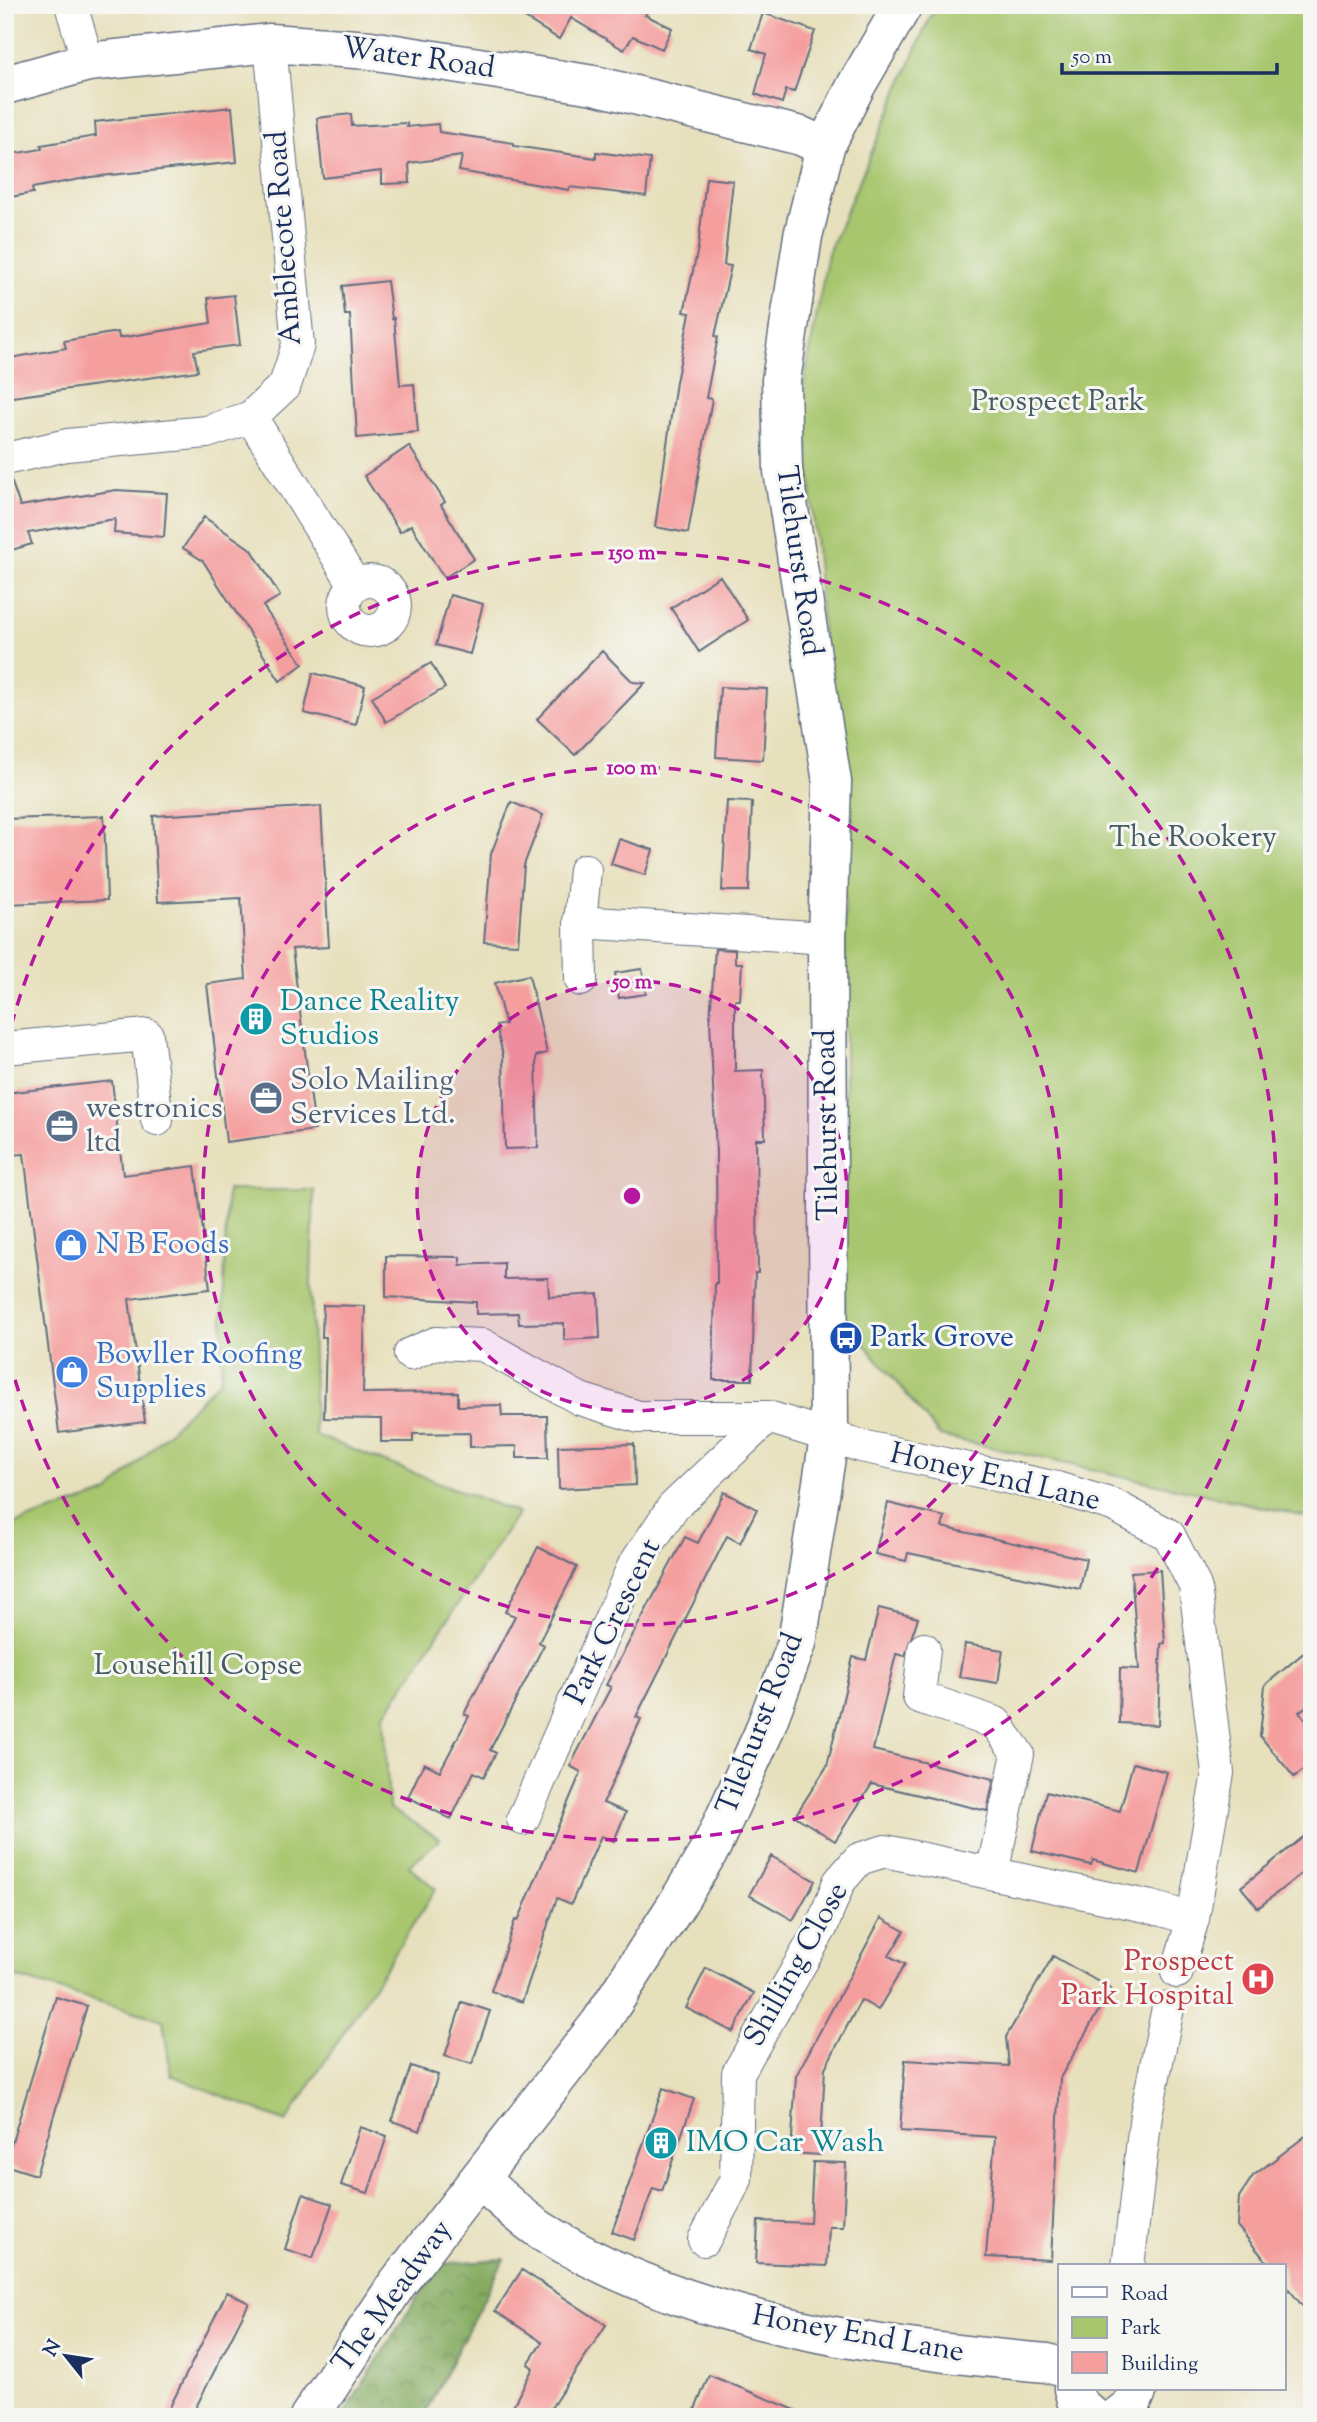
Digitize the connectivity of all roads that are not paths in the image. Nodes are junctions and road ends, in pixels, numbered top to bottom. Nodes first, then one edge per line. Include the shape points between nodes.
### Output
1 (71, 5) edge
2 (903, 5) edge
3 (270, 43) junction
4 (88, 62) junction
5 (5, 85) edge
6 (825, 147) junction
7 (251, 417) junction
8 (5, 459) edge
9 (355, 585) dead end
10 (585, 870) dead end
11 (580, 922) junction
12 (827, 938) junction
13 (582, 980) dead end
14 (5, 1048) edge
15 (157, 1121) dead end
16 (410, 1353) dead end
17 (768, 1417) junction
18 (829, 1438) junction
19 (924, 1649) dead end
20 (523, 1819) dead end
21 (992, 1873) junction
22 (1193, 1919) junction
23 (1177, 1972) dead end
24 (1168, 2008) dead end
25 (480, 2180) junction
26 (704, 2240) dead end
27 (1128, 2264) edge
28 (1058, 2366) edge
29 (1073, 2390) edge
30 (309, 2417) edge
31 (1093, 2417) edge

1 - 4 street
2 - 6 street, Tilehurst Road
3 - 4 street, Water Road
3 - 6 street, Water Road via 370,50 594,85 801,136
3 - 7 street, Amblecote Road via 299,345 285,385
4 - 5 street, Water Road
6 - 12 street, Tilehurst Road via 803,236 781,380 783,471 832,782
7 - 8 street, Amblecote Road via 207,432 67,445
7 - 9 street
10 - 11 street
11 - 12 street
11 - 13 street
12 - 18 street, Tilehurst Road
14 - 15 street via 147,1035
16 - 17 street via 436,1343 483,1345 580,1399 639,1418
17 - 18 street
17 - 20 street, Park Crescent via 673,1507 633,1567
18 - 22 street, Honey End Lane via 1068,1492 1113,1505 1169,1535 1195,1586 1218,1773
18 - 25 street, Tilehurst Road via 797,1643 763,1734 712,1846 600,2023
19 - 21 street via 919,1697 996,1723 1018,1754
21 - 22 street, Shilling Close
21 - 26 street, Shilling Close via 885,1851 859,1859 839,1882 822,1926 738,2073 736,2179
22 - 23 street, Honey End Lane
24 - 27 street via 1146,2114
25 - 28 street, Honey End Lane via 541,2231 640,2281 698,2301 797,2330 941,2354
25 - 30 street, The Meadway via 397,2284
29 - 31 street via 1077,2403

